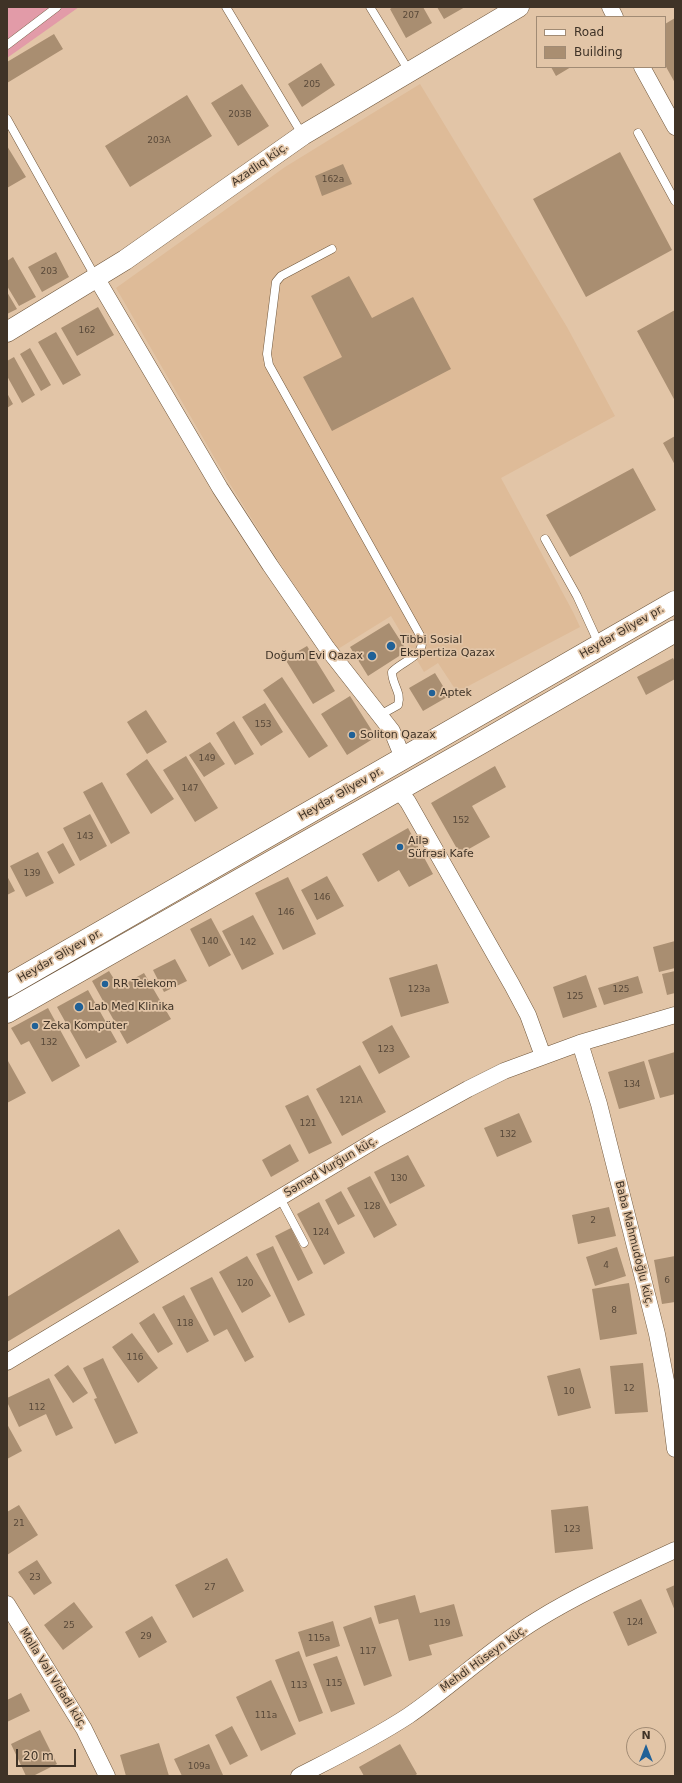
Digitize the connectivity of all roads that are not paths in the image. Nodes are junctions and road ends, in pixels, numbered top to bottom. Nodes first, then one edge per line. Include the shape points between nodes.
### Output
1 (57, 7) edge
2 (226, 7) edge
3 (370, 7) edge
4 (519, 7) edge
5 (610, 7) edge
6 (614, 16) edge
7 (7, 45) edge
8 (643, 68) edge
9 (409, 72) junction
10 (7, 120) edge
11 (675, 127) edge
12 (638, 133) dead end
13 (303, 135) junction
14 (675, 180) edge
15 (667, 185) junction
16 (675, 201) edge
17 (332, 249) dead end
18 (97, 279) junction
19 (7, 332) edge
20 (545, 539) dead end
21 (675, 602) edge
22 (675, 631) edge
23 (600, 645) junction
24 (380, 715) junction
25 (403, 758) junction
26 (417, 779) junction
27 (398, 789) junction
28 (7, 986) edge
29 (7, 1012) edge
30 (675, 1015) edge
31 (580, 1043) junction
32 (543, 1056) junction
33 (280, 1198) junction
34 (304, 1243) dead end
35 (7, 1362) edge
36 (675, 1449) edge
37 (675, 1550) edge
38 (7, 1604) edge
39 (107, 1776) edge
40 (299, 1776) edge

1 - 7 lane
2 - 13 lane
3 - 9 lane
4 - 9 street, Azadlıq küç.
5 - 6 street
8 - 11 street
9 - 13 street, Azadlıq küç.
10 - 18 lane
12 - 15 lane
13 - 18 street, Azadlıq küç.
14 - 15 lane
15 - 16 lane
17 - 24 lane via 281,276 276,282 266,354 269,365 421,637 421,652 392,672 392,680 399,691 398,705
18 - 19 street, Azadlıq küç.
18 - 24 street via 220,488 327,648
20 - 23 lane via 577,596
21 - 23 main road, Heydər Əliyev pr.
22 - 26 main road
23 - 25 main road, Heydər Əliyev pr.
24 - 25 street via 392,731
25 - 26 main road
25 - 28 main road, Heydər Əliyev pr.
26 - 27 main road
27 - 29 main road
27 - 32 street via 408,802 512,985 528,1015
30 - 31 street, Səməd Vurğun küç.
31 - 32 street, Səməd Vurğun küç.
31 - 36 street, Baba Mahmudoğlu küç. via 599,1104 657,1334
32 - 33 street, Səməd Vurğun küç. via 468,1089 379,1138
33 - 34 lane
33 - 35 street, Səməd Vurğun küç.
37 - 40 street, Mehdi Hüseyn küç. via 536,1620 403,1719 380,1734
38 - 39 street, Molla Vəli Vidadi küç. via 84,1728

